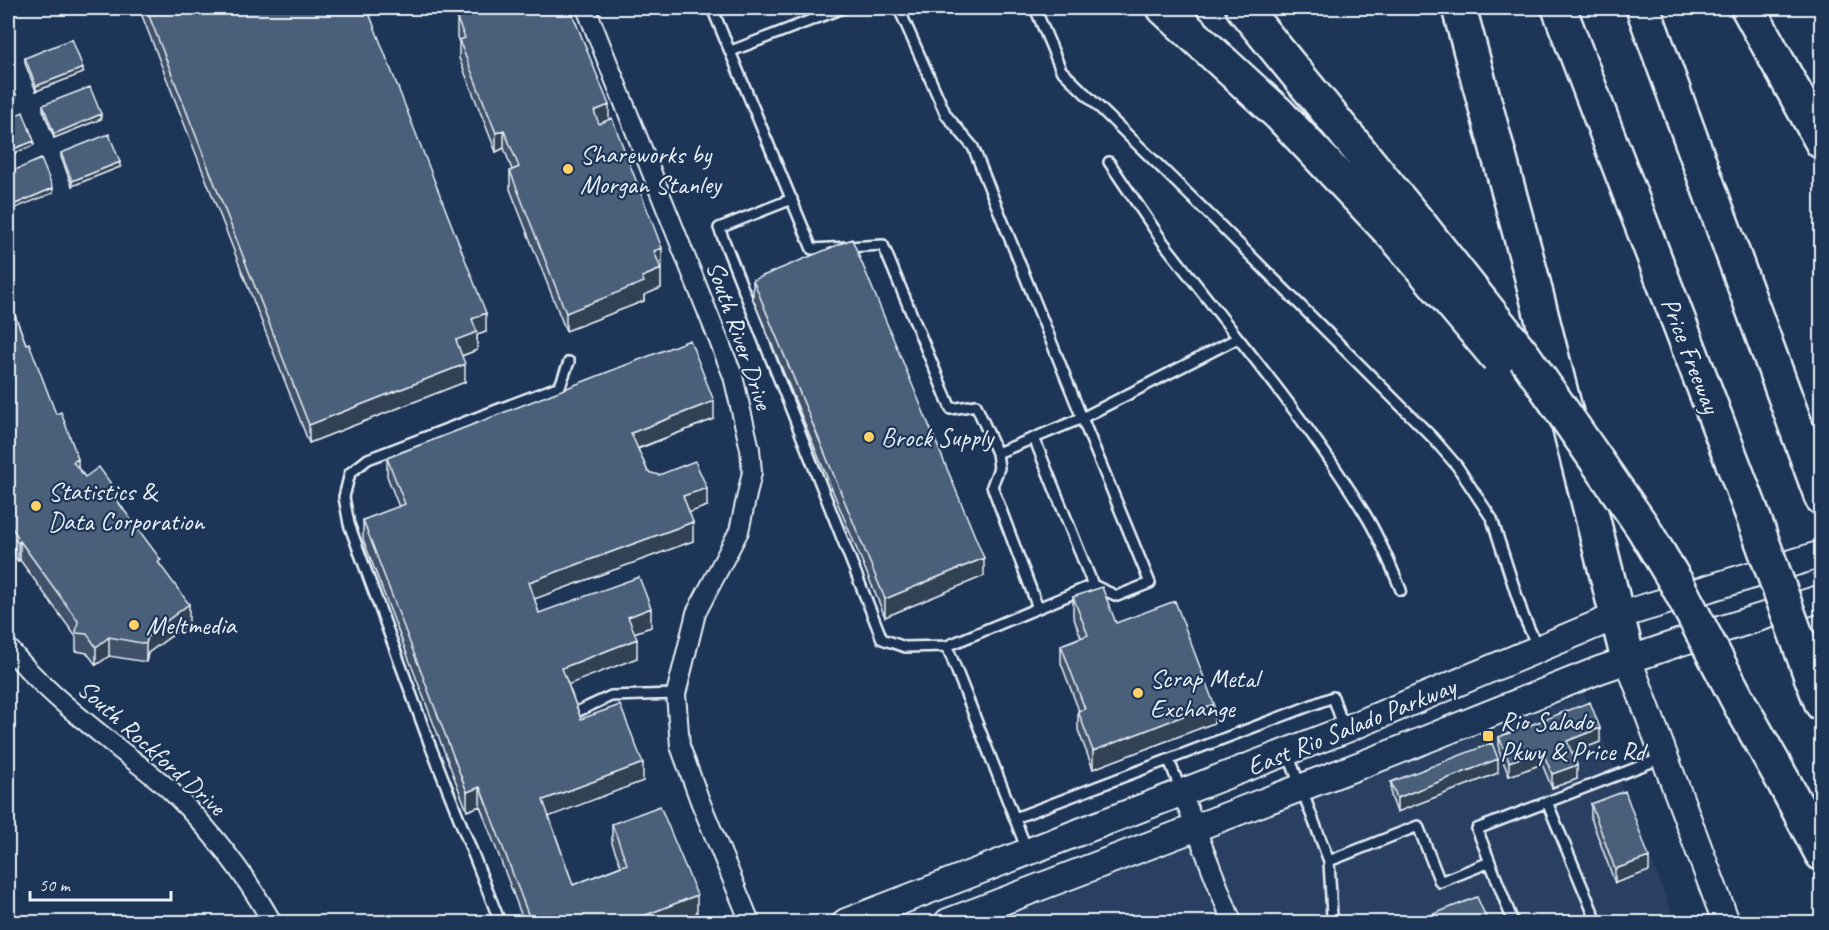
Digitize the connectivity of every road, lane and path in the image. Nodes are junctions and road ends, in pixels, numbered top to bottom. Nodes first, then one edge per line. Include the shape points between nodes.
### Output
1 (586, 8) edge
2 (712, 8) edge
3 (843, 8) edge
4 (892, 8) edge
5 (1035, 8) edge
6 (1164, 8) edge
7 (1243, 8) edge
8 (1459, 8) edge
9 (1559, 8) edge
10 (1643, 8) edge
11 (1748, 8) edge
12 (730, 51) junction
13 (1821, 142) edge
14 (1108, 162) dead end
15 (792, 200) junction
16 (1410, 234) junction
17 (1238, 338) junction
18 (569, 362) dead end
19 (1082, 418) junction
20 (1034, 438) junction
21 (997, 453) junction
22 (1819, 490) edge
23 (1821, 554) edge
24 (1093, 585) junction
25 (1401, 590) dead end
26 (1821, 598) edge
27 (1038, 608) junction
28 (1617, 616) junction
29 (947, 645) junction
30 (8, 647) edge
31 (1539, 650) junction
32 (1628, 659) junction
33 (1816, 690) edge
34 (676, 694) junction
35 (572, 714) edge
36 (1345, 730) junction
37 (1287, 752) junction
38 (1664, 757) junction
39 (1169, 760) junction
40 (1300, 787) junction
41 (1182, 793) junction
42 (1547, 802) junction
43 (1015, 818) junction
44 (1195, 827) junction
45 (1028, 852) junction
46 (1821, 854) edge
47 (1329, 861) junction
48 (1490, 862) junction
49 (272, 922) edge
50 (500, 922) edge
51 (750, 922) edge
52 (846, 922) edge
53 (948, 922) edge
54 (1232, 922) edge
55 (1334, 922) edge
56 (1513, 922) edge
57 (1597, 922) edge
58 (1726, 922) edge

1 - 34 street, South River Drive via 733,376 750,449 752,472 739,531 696,613
2 - 12 lane
3 - 12 lane
4 - 19 lane via 900,11 946,115 973,147
5 - 31 lane via 1061,70 1457,466 1492,519 1523,615
6 - 16 highway
7 - 16 highway
8 - 28 highway
9 - 33 highway, Price Freeway, bridge
10 - 22 highway
11 - 13 highway
12 - 15 lane
14 - 17 lane via 1163,242
15 - 21 lane via 812,249 883,245 951,409 976,405
15 - 29 lane via 719,228 882,639 905,647
16 - 46 highway, bridge via 1471,325 1556,432 1628,535 1749,719
17 - 19 lane
17 - 25 lane via 1366,515
18 - 50 lane via 560,386 368,459 350,472 344,497 349,524 389,635
19 - 20 lane
19 - 24 lane via 1150,583 1117,596
20 - 21 lane
20 - 24 lane
21 - 27 lane via 999,468 992,486
23 - 28 main road, East Rio Salado Parkway
24 - 27 lane
26 - 32 main road, East Rio Salado Parkway
27 - 29 lane
28 - 31 main road, East Rio Salado Parkway
28 - 32 highway
29 - 43 lane
30 - 49 street, South Rockford Drive via 38,680 171,791 205,826 233,860
31 - 36 main road, East Rio Salado Parkway
32 - 38 main road
32 - 40 main road, East Rio Salado Parkway
34 - 35 lane via 611,696
34 - 51 street, South River Drive via 680,746
36 - 37 main road, East Rio Salado Parkway
36 - 39 lane via 1333,697
37 - 40 lane
37 - 41 main road, East Rio Salado Parkway
38 - 42 lane
38 - 58 main road
39 - 41 lane
39 - 43 lane
40 - 44 main road, East Rio Salado Parkway
40 - 47 lane
41 - 44 street
41 - 45 main road, East Rio Salado Parkway
42 - 48 lane via 1477,829
42 - 57 lane
43 - 45 lane
44 - 53 main road, East Rio Salado Parkway
44 - 54 street
45 - 52 main road, East Rio Salado Parkway
47 - 48 lane via 1418,826 1440,882
47 - 55 lane
48 - 56 lane

